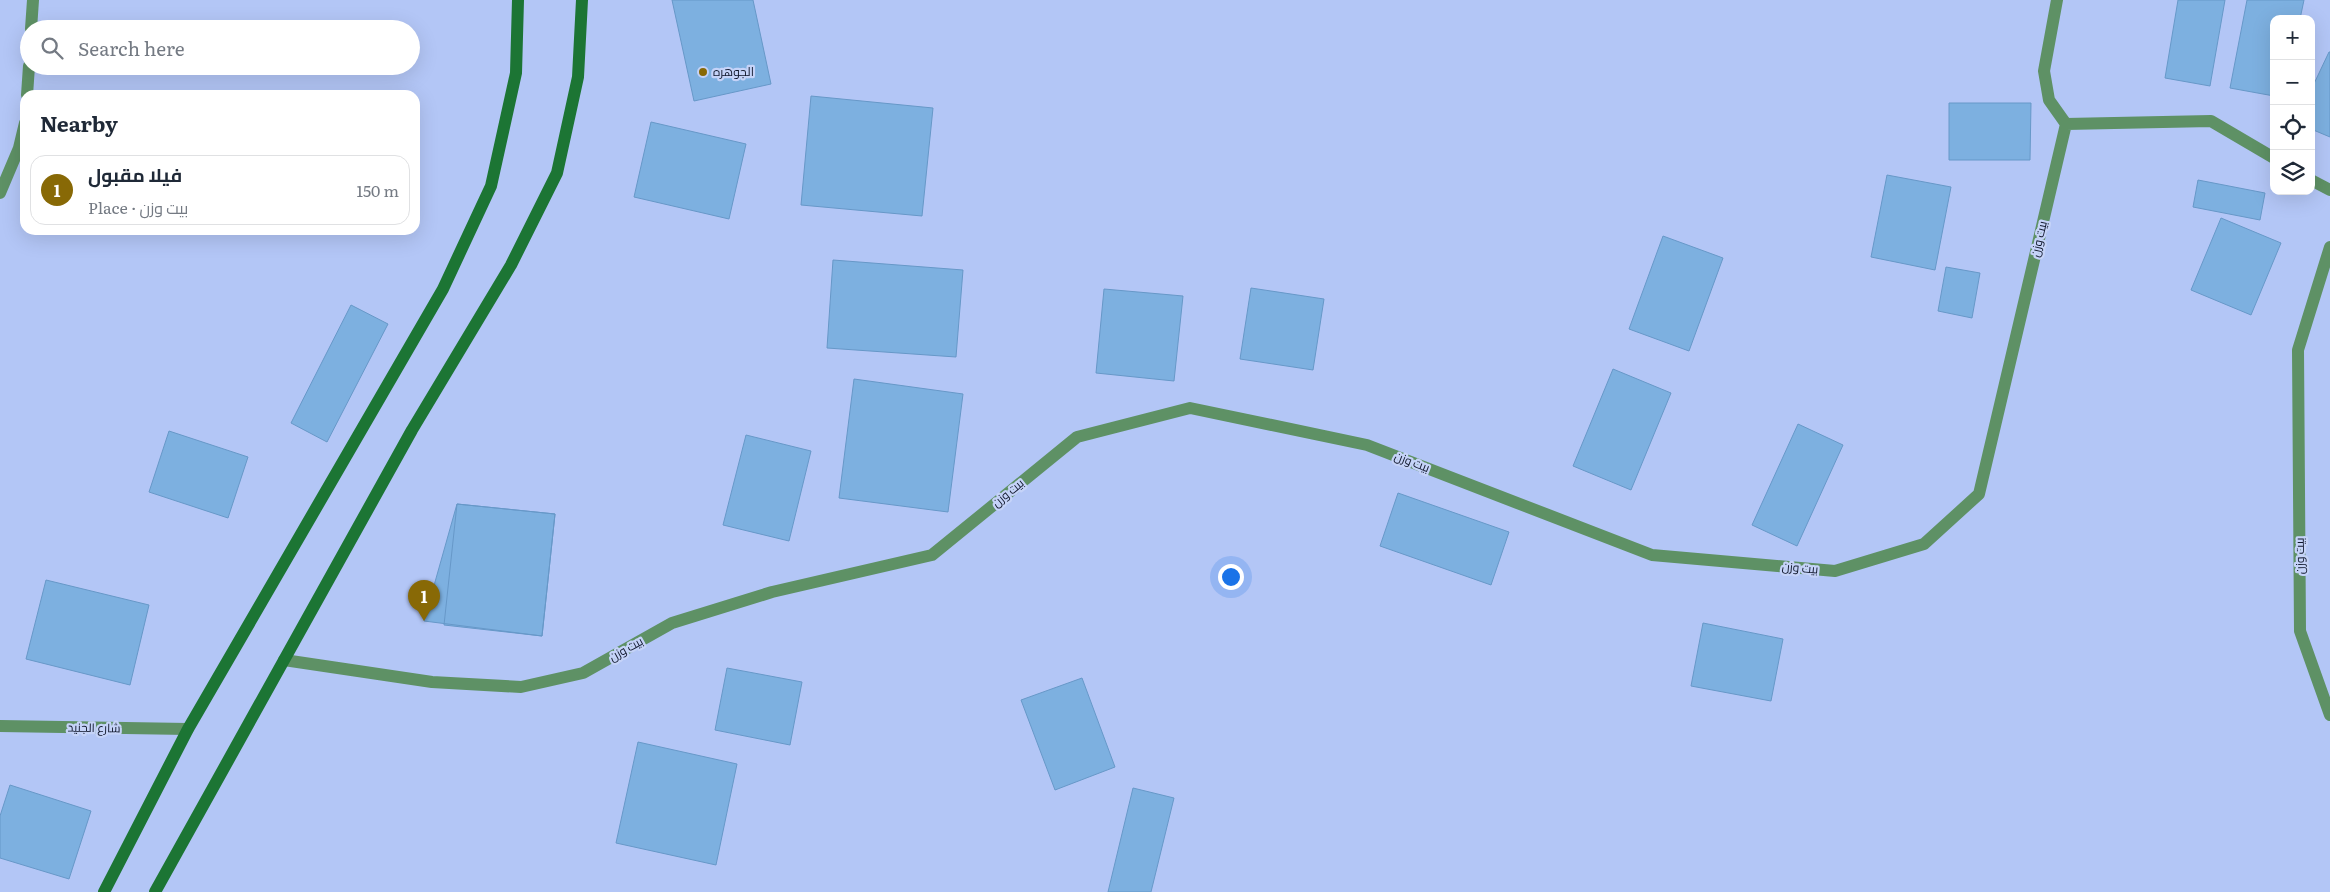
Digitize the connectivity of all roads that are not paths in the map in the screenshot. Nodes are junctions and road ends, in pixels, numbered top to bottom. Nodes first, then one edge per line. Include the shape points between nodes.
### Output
1 (33, 0) edge
2 (518, 0) edge
3 (582, 0) edge
4 (2057, 0) edge
5 (32, 20) edge
6 (28, 75) edge
7 (27, 90) edge
8 (2066, 124) junction
9 (20, 144) edge
10 (2270, 156) edge
11 (2315, 182) edge
12 (2330, 190) edge
13 (0, 193) edge
14 (2330, 247) edge
15 (284, 660) junction
16 (2330, 715) edge
17 (0, 726) edge
18 (188, 729) junction
19 (104, 892) edge
20 (155, 892) edge

1 - 5 street
2 - 18 main road via 516,73 491,186 442,289
3 - 15 main road via 578,77 557,173 511,265 412,430
4 - 8 street via 2044,72 2049,100
6 - 7 street
8 - 10 street via 2211,121
8 - 15 street, بيت وزن via 1979,494 1924,544 1834,571 1652,555 1367,445 1190,408 1077,437 932,555 772,592 672,623 584,672 521,687 432,682
9 - 13 street
11 - 12 street
14 - 16 street, بيت وزن via 2298,350 2300,631
15 - 20 main road
17 - 18 street, شارع الجنيد
18 - 19 main road

